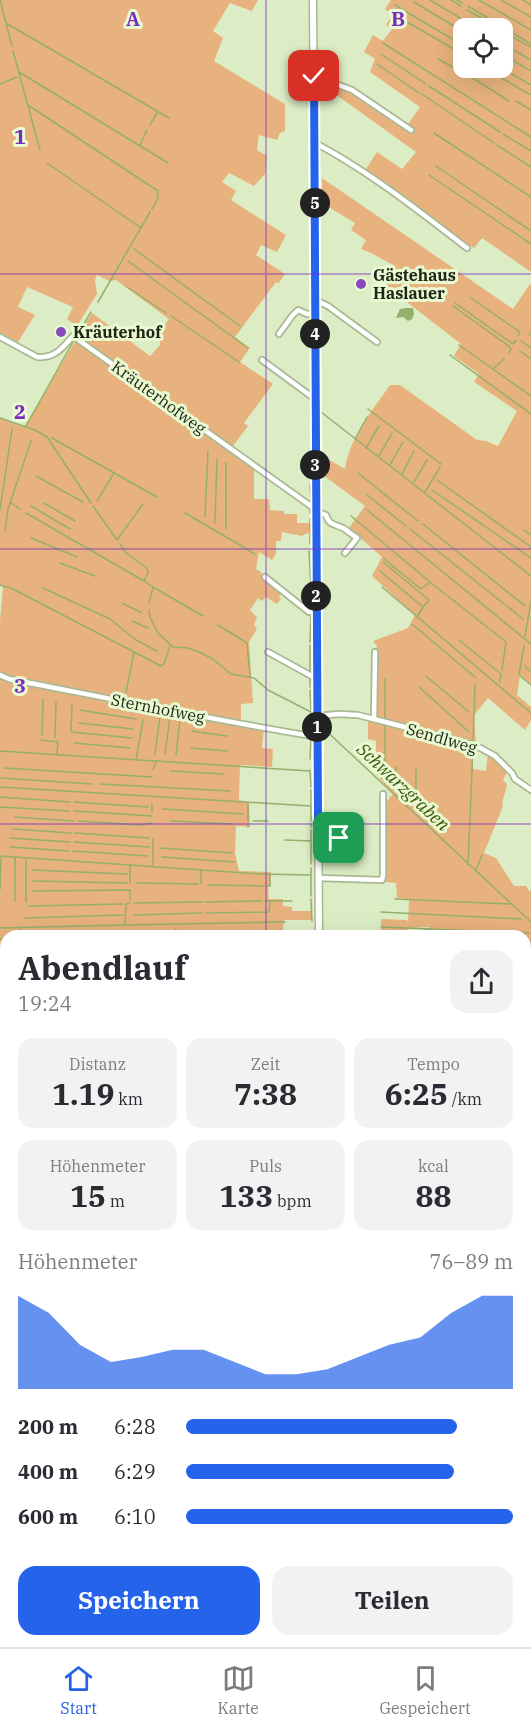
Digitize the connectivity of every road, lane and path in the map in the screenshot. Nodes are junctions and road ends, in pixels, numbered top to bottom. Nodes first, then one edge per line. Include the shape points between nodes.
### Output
1 (313, 0) edge
2 (314, 81) junction
3 (411, 130) dead end
4 (314, 145) junction
5 (467, 248) dead end
6 (315, 300) junction
7 (315, 314) junction
8 (279, 334) dead end
9 (0, 337) edge
10 (377, 342) dead end
11 (262, 360) dead end
12 (315, 399) junction
13 (315, 510) junction
14 (345, 554) dead end
15 (265, 577) dead end
16 (316, 611) junction
17 (268, 652) dead end
18 (375, 652) dead end
19 (0, 675) edge
20 (317, 679) junction
21 (317, 716) junction
22 (374, 719) junction
23 (317, 737) junction
24 (531, 790) edge
25 (383, 794) dead end
26 (318, 818) junction
27 (339, 838) dead end
28 (318, 878) junction
29 (318, 930) edge

1 - 2 street
2 - 3 street via 328,81 352,90
2 - 4 street
4 - 5 street via 341,157
4 - 6 street
6 - 7 street
6 - 10 street
7 - 8 street via 298,310
7 - 12 street
9 - 13 street, Kräuterhofweg via 44,358 60,351 73,336
11 - 12 street
12 - 13 street
13 - 14 street via 357,538
13 - 16 street
15 - 16 street via 309,612
16 - 20 street
17 - 20 street
18 - 22 street
19 - 23 street, Sternhofweg
20 - 21 street
21 - 22 street, Sendlweg via 358,715
21 - 23 street
22 - 24 street, Sendlweg via 476,745 495,756
23 - 26 street
25 - 28 street via 382,880
26 - 27 street via 338,819
26 - 28 street
28 - 29 street

